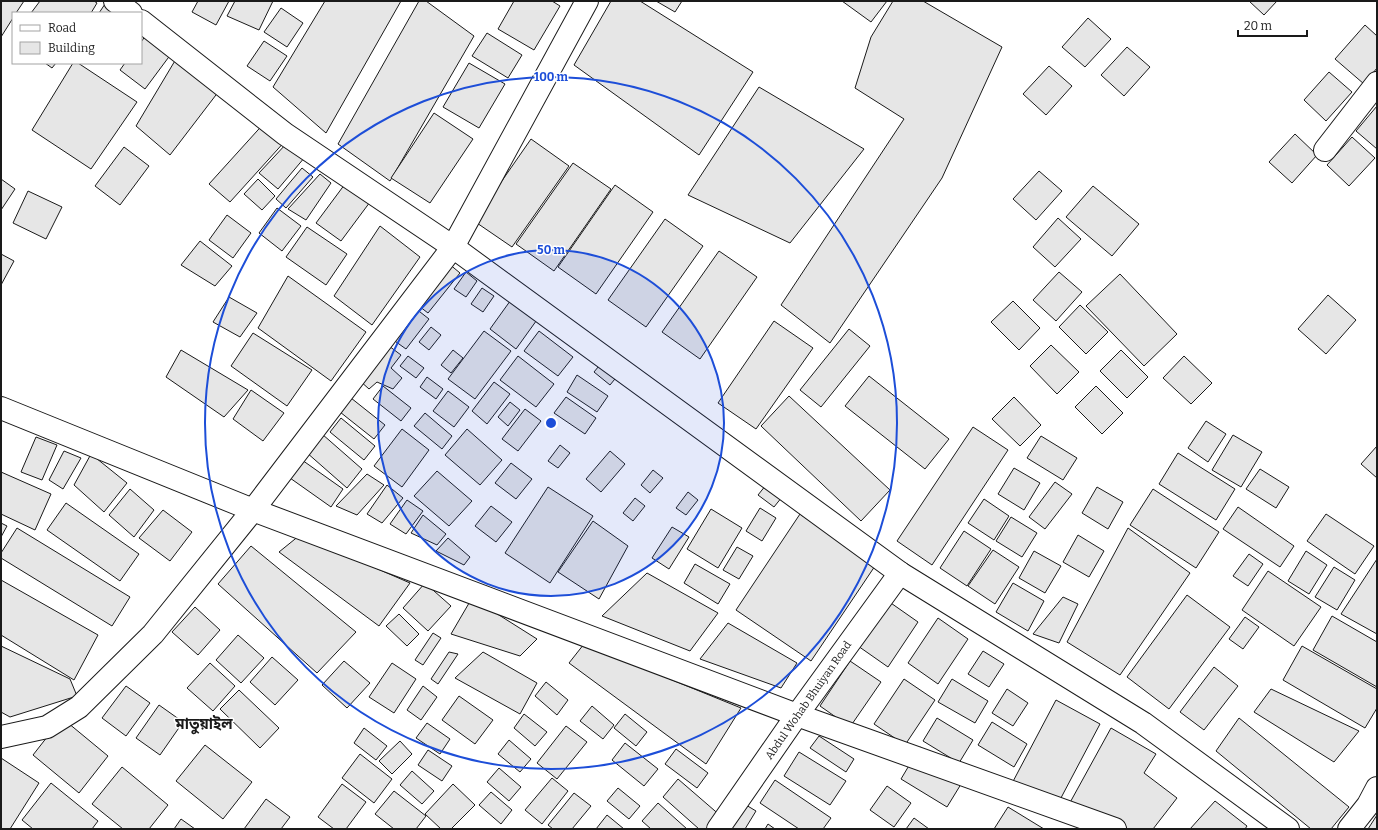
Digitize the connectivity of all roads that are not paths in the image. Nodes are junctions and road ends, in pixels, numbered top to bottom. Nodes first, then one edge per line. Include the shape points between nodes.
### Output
1 (115, 1) edge
2 (587, 1) edge
3 (130, 12) edge
4 (142, 22) edge
5 (1377, 83) edge
6 (1325, 150) dead end
7 (453, 247) junction
8 (1, 408) edge
9 (253, 510) junction
10 (900, 572) junction
11 (797, 714) junction
12 (1, 737) edge
13 (1377, 788) edge
14 (718, 829) edge
15 (1115, 829) edge
16 (1288, 829) edge
17 (1349, 829) edge

1 - 3 street
2 - 7 street
4 - 7 street via 285,134
5 - 6 street
7 - 9 street
7 - 10 street
8 - 9 street
9 - 11 street
9 - 12 street via 153,634 79,708 47,727
10 - 11 street, Abdul Wohab Bhuiyan Road
10 - 16 street via 1143,723
11 - 14 street, Abdul Wohab Bhuiyan Road
11 - 15 street
13 - 17 street via 1368,805

